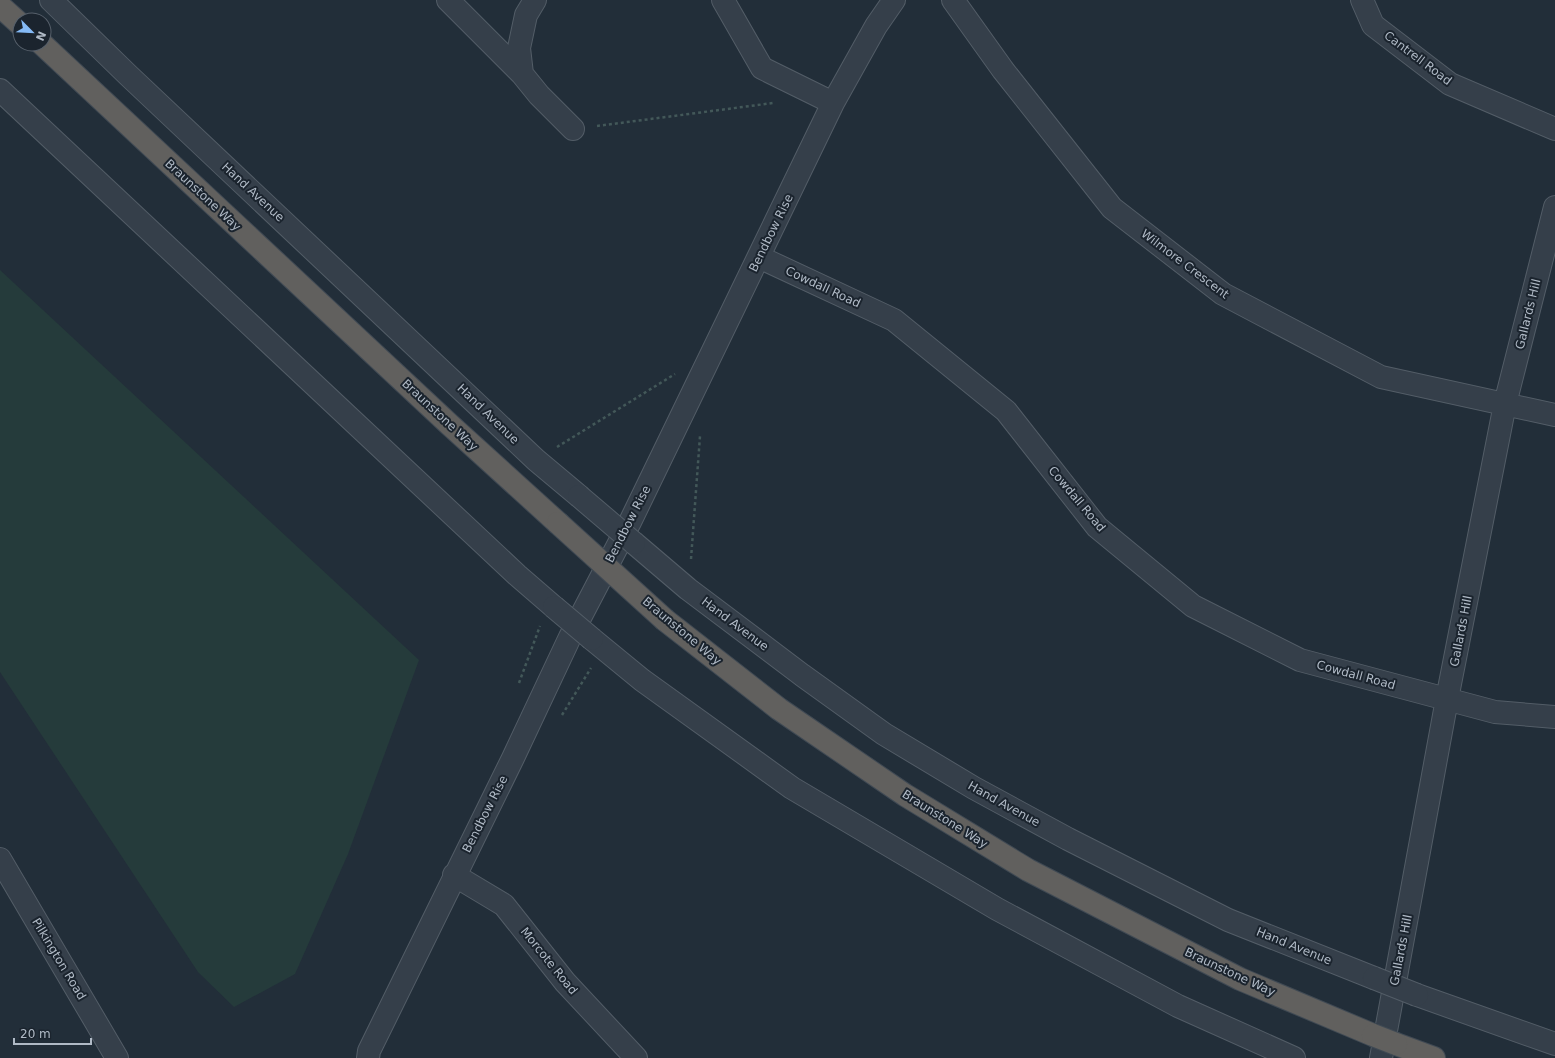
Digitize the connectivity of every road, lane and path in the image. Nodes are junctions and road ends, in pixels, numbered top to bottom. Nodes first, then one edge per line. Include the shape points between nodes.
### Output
1 (51, 0) edge
2 (448, 0) edge
3 (535, 0) edge
4 (723, 0) edge
5 (894, 0) edge
6 (953, 0) edge
7 (1362, 0) edge
8 (0, 6) edge
9 (12, 17) edge
10 (51, 52) edge
11 (522, 74) junction
12 (786, 80) junction
13 (0, 90) edge
14 (833, 103) junction
15 (573, 129) joint
16 (1555, 129) edge
17 (1555, 207) edge
18 (759, 257) junction
19 (1505, 404) junction
20 (1555, 415) edge
21 (1447, 699) junction
22 (1555, 717) edge
23 (0, 859) edge
24 (454, 875) junction
25 (1555, 1044) edge
26 (1388, 1051) edge
27 (365, 1056) edge
28 (117, 1058) edge
29 (636, 1058) edge
30 (1294, 1058) edge
31 (1434, 1058) edge

1 - 25 street, Hand Avenue, bridge via 536,460 688,589 884,734 974,788 1068,839 1228,920 1417,995
2 - 11 street
3 - 11 street via 526,15 519,48
4 - 12 street via 762,68
5 - 14 street, Bendbow Rise via 876,26
6 - 19 street, Wilmore Crescent via 1003,70 1112,208 1223,294 1381,376
7 - 16 street, Cantrell Road via 1373,25 1450,84
8 - 9 highway
10 - 26 highway, Braunstone Way, bridge via 427,403 665,620 779,709 905,795 1028,870 1240,979 1373,1035
11 - 15 street
12 - 14 street
12 - 15 path via 773,103
13 - 30 street, bridge via 517,575 642,680 792,788 997,909 1178,1006
14 - 18 street, Bendbow Rise
17 - 19 street, Gallards Hill
18 - 21 street, Cowdall Road via 894,320 1006,411 1098,527 1193,606 1300,660
18 - 24 street, Bendbow Rise
19 - 20 street, Wilmore Crescent
19 - 21 street, Gallards Hill
21 - 22 street, Cowdall Road via 1495,712
21 - 26 street, Gallards Hill
23 - 28 street, Pilkington Road
24 - 27 street, Bendbow Rise
24 - 29 street, Morcote Road via 504,905 565,982
26 - 31 highway, Braunstone Way

